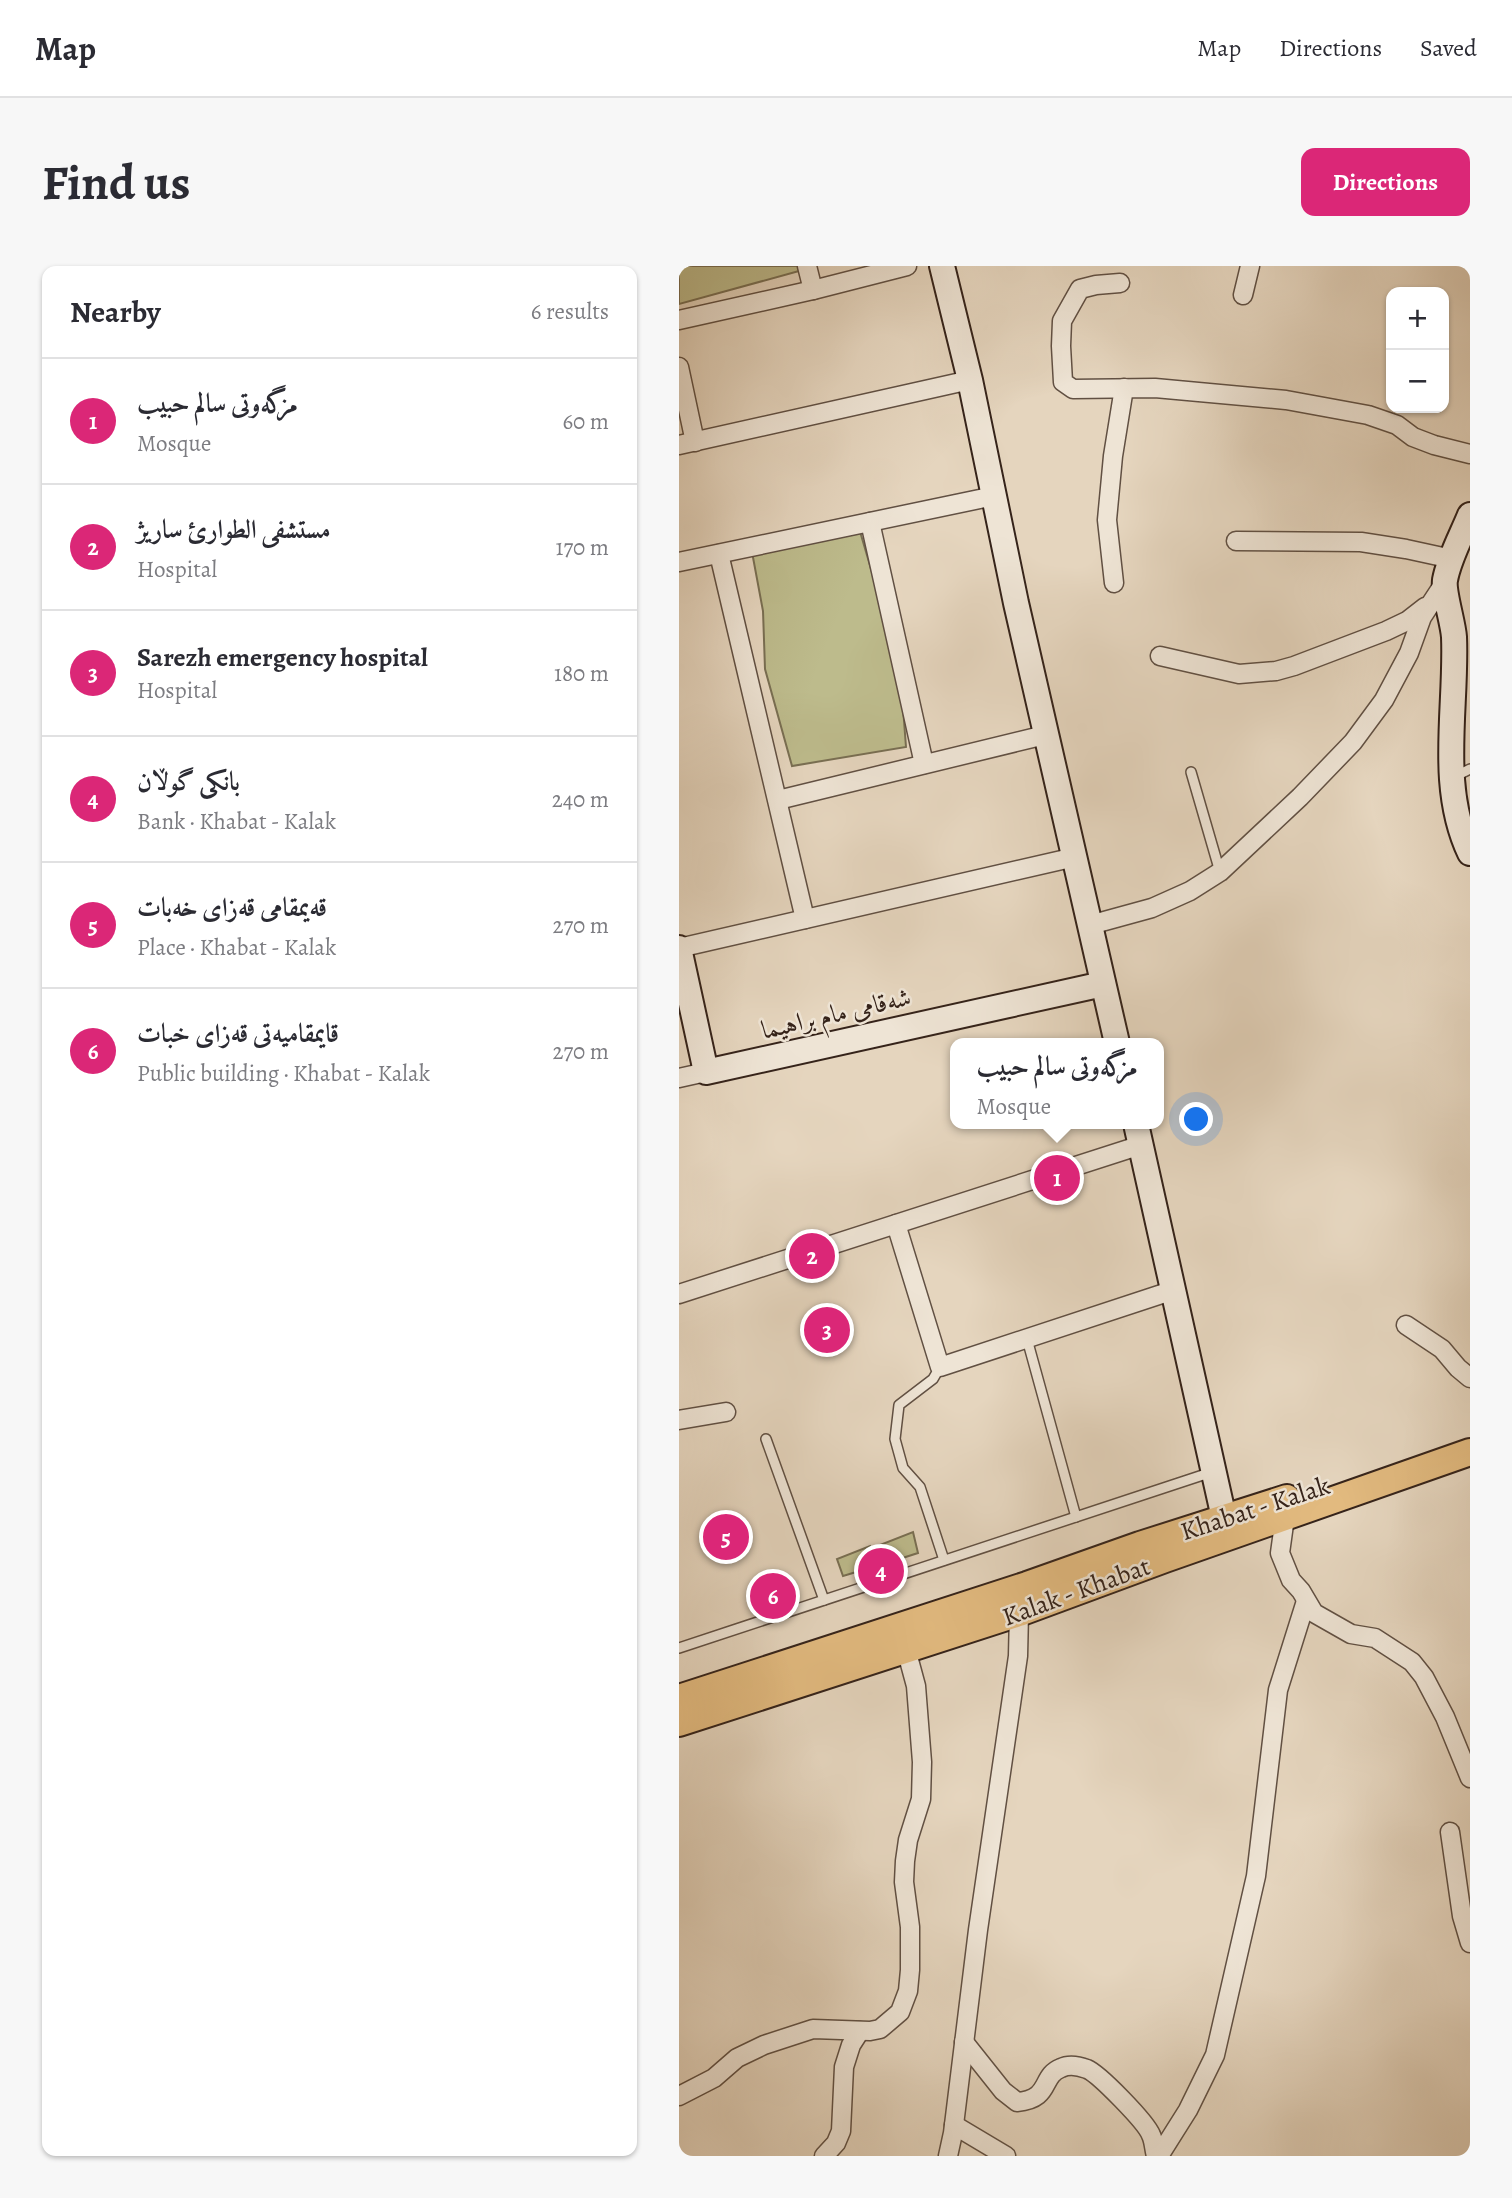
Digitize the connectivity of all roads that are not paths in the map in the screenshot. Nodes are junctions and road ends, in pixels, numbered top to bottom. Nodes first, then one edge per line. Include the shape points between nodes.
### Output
1 (807, 266) edge
2 (907, 266) edge
3 (942, 266) edge
4 (1250, 266) edge
5 (1120, 283) dead end
6 (813, 290) junction
7 (1243, 295) dead end
8 (679, 320) edge
9 (679, 367) edge
10 (970, 380) junction
11 (1124, 388) junction
12 (687, 444) edge
13 (1470, 454) edge
14 (993, 496) junction
15 (1470, 515) edge
16 (870, 522) junction
17 (1236, 541) dead end
18 (719, 554) junction
19 (679, 562) edge
20 (1449, 570) junction
21 (1114, 583) dead end
22 (1431, 603) junction
23 (1160, 656) dead end
24 (1045, 735) junction
25 (924, 764) junction
26 (1191, 772) dead end
27 (1461, 774) edge
28 (778, 800) junction
29 (1470, 853) edge
30 (1075, 857) junction
31 (1220, 872) junction
32 (805, 919) junction
33 (1090, 925) junction
34 (679, 948) edge
35 (1103, 984) junction
36 (1116, 1038) edge
37 (706, 1072) junction
38 (679, 1078) edge
39 (1138, 1134) edge
40 (896, 1224) junction
41 (1174, 1290) junction
42 (679, 1294) edge
43 (1406, 1325) dead end
44 (1027, 1339) junction
45 (940, 1367) junction
46 (1470, 1378) edge
47 (726, 1412) dead end
48 (679, 1420) edge
49 (1470, 1433) edge
50 (767, 1439) dead end
51 (1470, 1452) edge
52 (1214, 1471) junction
53 (1076, 1517) junction
54 (1285, 1517) junction
55 (1224, 1518) junction
56 (944, 1560) junction
57 (824, 1600) junction
58 (1306, 1601) junction
59 (1019, 1613) junction
60 (679, 1648) edge
61 (906, 1649) junction
62 (679, 1698) edge
63 (679, 1723) edge
64 (1470, 1778) edge
65 (1450, 1832) dead end
66 (1470, 1942) edge
67 (860, 2031) junction
68 (964, 2042) junction
69 (679, 2096) edge
70 (954, 2124) junction
71 (824, 2156) edge
72 (948, 2156) edge
73 (1006, 2156) edge
74 (1158, 2156) edge

1 - 6 street
2 - 6 street
3 - 10 street
4 - 7 street
5 - 11 street via 1080,289 1062,321 1061,346 1063,382 1073,389
6 - 8 street
9 - 12 street
10 - 12 street
10 - 14 street
11 - 13 street via 1286,400 1398,425 1413,437
11 - 21 street via 1107,520
14 - 16 street
14 - 24 street
15 - 20 street
16 - 18 street
16 - 25 street
17 - 20 street via 1361,542 1406,549
18 - 19 street
18 - 28 street
20 - 22 street
20 - 27 street via 1455,684 1450,734
22 - 23 street via 1386,631 1276,671 1239,674
22 - 31 street via 1409,653 1369,722 1300,797
24 - 25 street
24 - 30 street
25 - 28 street
26 - 31 lane
27 - 29 street via 1457,814
28 - 32 street
30 - 32 street
30 - 33 street
31 - 33 street via 1167,902
32 - 34 street
33 - 35 street
34 - 37 street
35 - 36 street
35 - 37 street, شەقامی مام براهیما
37 - 38 street
39 - 40 street
39 - 41 street
40 - 42 street
40 - 45 street
41 - 44 street
41 - 52 street
43 - 46 street via 1442,1349
44 - 45 street
44 - 53 lane
45 - 56 lane via 933,1379 899,1405 895,1440 903,1468 920,1487
47 - 48 street
49 - 55 main road, Khabat - Kalak via 1369,1472
50 - 57 lane
51 - 54 main road, Kalak - Khabat
52 - 53 lane
52 - 55 street
53 - 56 lane
54 - 58 street via 1280,1553
54 - 59 main road, Kalak - Khabat
55 - 62 main road, Khabat - Kalak
56 - 57 lane
57 - 60 lane
58 - 64 street via 1329,1624 1375,1638 1412,1662 1445,1717
58 - 74 street via 1278,1690 1256,1875 1215,2054
59 - 61 main road, Kalak - Khabat
59 - 68 street via 1018,1656
61 - 63 main road, Kalak - Khabat
61 - 67 street via 916,1686 922,1762 921,1799 905,1861 908,1991 900,2012 880,2029
65 - 66 street
67 - 69 street via 813,2029 764,2045
67 - 71 street via 844,2067 841,2131
68 - 70 street
68 - 74 street via 1017,2102 1031,2101 1040,2094 1057,2069 1068,2065 1089,2070 1137,2115 1151,2134
70 - 72 street
70 - 73 street

